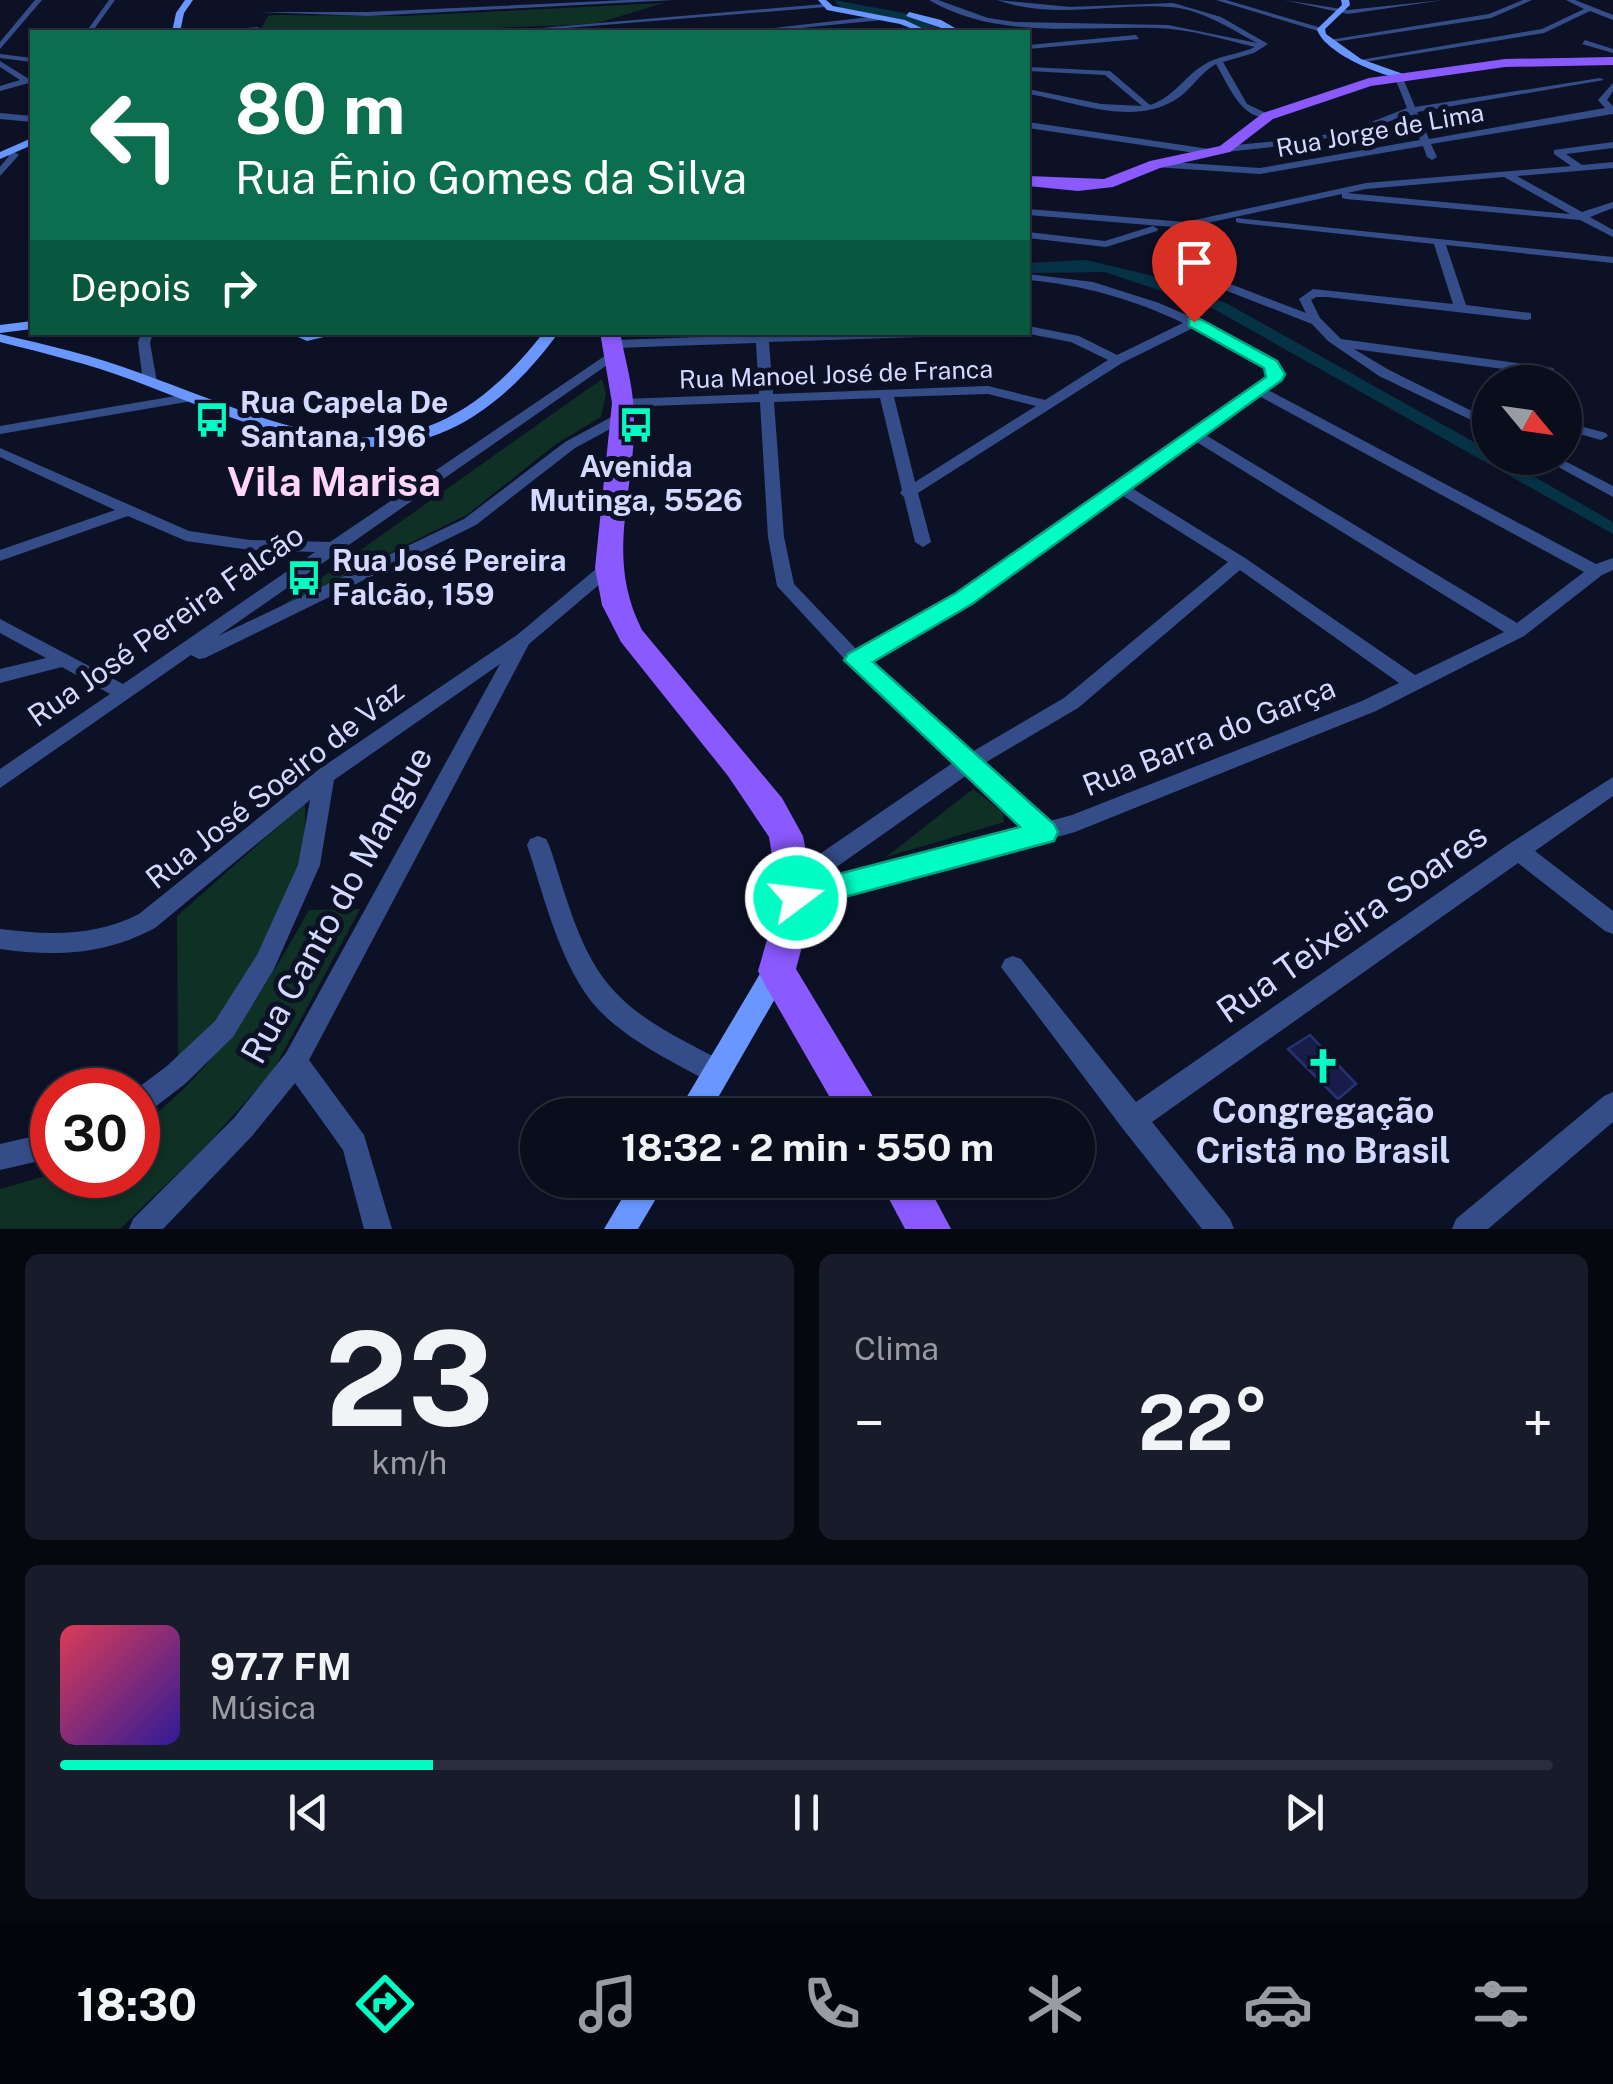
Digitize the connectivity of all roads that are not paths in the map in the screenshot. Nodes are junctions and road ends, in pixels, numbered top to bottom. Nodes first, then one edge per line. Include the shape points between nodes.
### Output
1 (39, 0) edge
2 (112, 0) edge
3 (189, 0) edge
4 (264, 0) edge
5 (466, 0) edge
6 (612, 0) edge
7 (670, 0) edge
8 (680, 0) edge
9 (854, 0) edge
10 (932, 0) edge
11 (1000, 0) edge
12 (1219, 0) edge
13 (1287, 0) edge
14 (1345, 0) edge
15 (1441, 0) edge
16 (1529, 0) edge
17 (1569, 0) edge
18 (1175, 2) edge
19 (823, 3) edge
20 (1120, 3) edge
21 (1049, 4) edge
22 (589, 5) junction
23 (1589, 9) junction
24 (262, 12) junction
25 (428, 12) junction
26 (1339, 12) junction
27 (879, 18) junction
28 (1613, 18) edge
29 (1218, 19) junction
30 (1253, 24) dead end
31 (1270, 27) dead end
32 (596, 28) edge
33 (788, 28) junction
34 (90, 30) edge
35 (176, 30) edge
36 (258, 30) edge
37 (516, 30) edge
38 (765, 30) edge
39 (804, 30) edge
40 (919, 30) edge
41 (954, 30) edge
42 (1323, 35) junction
43 (1141, 36) dead end
44 (1585, 42) dead end
45 (0, 46) edge
46 (1030, 47) edge
47 (1262, 47) junction
48 (1108, 49) junction
49 (1613, 50) edge
50 (0, 60) edge
51 (30, 60) edge
52 (1218, 60) junction
53 (1613, 60) edge
54 (1358, 61) junction
55 (1030, 70) edge
56 (1106, 73) junction
57 (1396, 76) junction
58 (1609, 81) edge
59 (0, 89) edge
60 (1030, 92) edge
61 (1148, 107) junction
62 (1411, 110) junction
63 (1612, 110) edge
64 (1268, 113) junction
65 (0, 116) edge
66 (30, 119) edge
67 (1030, 125) edge
68 (30, 142) edge
69 (1425, 142) junction
70 (1613, 146) edge
71 (1217, 150) junction
72 (5, 154) edge
73 (1432, 157) dead end
74 (1155, 164) junction
75 (1613, 165) edge
76 (1580, 168) junction
77 (0, 173) edge
78 (1506, 174) junction
79 (1030, 181) edge
80 (1331, 194) junction
81 (1613, 205) edge
82 (1030, 212) edge
83 (1225, 218) junction
84 (1583, 218) junction
85 (1170, 226) junction
86 (1613, 234) edge
87 (1030, 235) edge
88 (1440, 242) junction
89 (1613, 260) edge
90 (1030, 277) edge
91 (1461, 308) junction
92 (1526, 316) dead end
93 (1314, 321) junction
94 (1194, 322) junction
95 (30, 325) edge
96 (30, 326) edge
97 (0, 329) edge
98 (1030, 330) edge
99 (147, 335) edge
100 (550, 335) edge
101 (763, 335) edge
102 (7, 340) edge
103 (1334, 342) junction
104 (613, 343) edge
105 (1117, 360) junction
106 (1504, 365) edge
107 (150, 382) junction
108 (1266, 385) junction
109 (886, 394) junction
110 (186, 398) junction
111 (768, 398) junction
112 (1050, 405) junction
113 (622, 410) junction
114 (1472, 413) edge
115 (0, 430) edge
116 (1582, 431) edge
117 (1194, 434) junction
118 (1601, 436) dead end
119 (0, 452) edge
120 (1581, 475) edge
121 (1118, 486) junction
122 (1613, 492) edge
123 (908, 493) junction
124 (127, 511) junction
125 (923, 542) dead end
126 (330, 547) junction
127 (0, 556) edge
128 (1239, 562) junction
129 (1605, 567) edge
130 (608, 568) junction
131 (0, 625) edge
132 (1518, 632) junction
133 (523, 639) junction
134 (856, 660) junction
135 (61, 661) junction
136 (162, 670) junction
137 (0, 676) edge
138 (1413, 683) junction
139 (124, 693) junction
140 (970, 762) junction
141 (325, 776) junction
142 (0, 780) edge
143 (1613, 785) edge
144 (1044, 832) junction
145 (538, 845) dead end
146 (1516, 850) junction
147 (795, 891) junction
148 (1613, 924) edge
149 (0, 939) edge
150 (1013, 967) dead end
151 (777, 971) junction
152 (296, 1062) junction
153 (718, 1072) junction
154 (160, 1087) edge
155 (702, 1098) edge
156 (853, 1098) edge
157 (1613, 1105) edge
158 (1132, 1120) junction
159 (30, 1150) edge
160 (0, 1157) edge
161 (639, 1198) edge
162 (911, 1198) edge
163 (143, 1229) edge
164 (378, 1229) edge
165 (620, 1229) edge
166 (929, 1229) edge
167 (1220, 1229) edge
168 (1466, 1229) edge

1 - 45 street
2 - 34 street
3 - 35 main road
4 - 24 street
5 - 25 street
6 - 22 street
7 - 22 street
8 - 32 street
9 - 41 main road
10 - 47 street via 1026,27 1164,26
11 - 21 street
12 - 42 street
13 - 26 street
14 - 26 main road
15 - 26 street
16 - 42 street via 1497,14
17 - 23 street
18 - 20 street
18 - 29 street
19 - 27 main road
19 - 32 street
20 - 21 street
22 - 25 street
23 - 28 street
23 - 54 street via 1544,31
24 - 25 street
24 - 36 street
26 - 42 main road
27 - 33 street
27 - 40 main road
29 - 30 street
29 - 47 street via 1258,38
31 - 42 street
32 - 37 street
33 - 38 street
33 - 39 street
42 - 54 main road
43 - 48 street
44 - 49 street
46 - 48 street
47 - 52 street
48 - 56 street
50 - 51 street
50 - 59 street via 26,81
52 - 61 street via 1172,99
52 - 64 street via 1243,102
53 - 57 main road
54 - 57 main road
55 - 56 street
56 - 61 street
57 - 62 street
57 - 64 main road
57 - 64 main road via 1341,83
58 - 62 street
58 - 63 street via 1602,100
60 - 61 street
62 - 69 street
62 - 71 street via 1348,133
63 - 69 street, Rua Jorge de Lima
64 - 71 main road
65 - 66 street
67 - 71 street
68 - 72 main road
69 - 73 street
69 - 74 street, Rua Jorge de Lima via 1260,171
70 - 76 street via 1557,152
71 - 74 main road
72 - 77 street via 14,155
74 - 79 main road via 1100,186
75 - 76 street
76 - 78 street
78 - 80 street
78 - 84 street
80 - 83 street
80 - 84 street
81 - 84 street
82 - 85 street
83 - 85 street
83 - 88 street
84 - 86 street
85 - 87 street via 1106,244
85 - 93 street via 1193,253 1192,274
88 - 89 street
88 - 91 street
90 - 94 street via 1114,290
91 - 92 street
91 - 93 street via 1316,293 1305,299
93 - 103 street
94 - 105 street
94 - 108 street via 1271,365 1276,374
95 - 97 main road
96 - 102 main road
98 - 105 street via 1075,339
99 - 107 street
100 - 110 main road via 483,405 408,436 342,442 295,437
101 - 104 street
101 - 111 street
102 - 107 main road
103 - 106 street
103 - 114 street
104 - 113 main road
104 - 126 street, Rua José Pereira Falcão
105 - 112 street
107 - 110 main road
108 - 117 street
108 - 129 street
109 - 111 street, Rua Manoel José de Franca
109 - 112 street, Rua Manoel José de Franca via 988,390
109 - 123 street
110 - 115 street
111 - 113 street, Rua Manoel José de Franca
111 - 134 street via 782,577 795,600
112 - 123 street
113 - 130 main road
113 - 136 street via 470,522
116 - 118 street
117 - 121 street
117 - 132 street
119 - 124 street
120 - 122 street
121 - 128 street
121 - 134 street via 964,599
123 - 125 street
124 - 126 street via 210,542
124 - 127 street
126 - 136 street, Rua José Pereira Falcão
128 - 138 street
128 - 140 street via 1106,676
129 - 132 street, Rua Barra do Garça
130 - 133 street, Rua José Soeiro de Vaz
130 - 147 main road via 630,635 770,807 786,836
131 - 135 street
132 - 138 street, Rua Barra do Garça
133 - 141 street, Rua José Soeiro de Vaz
133 - 152 street, Rua Canto do Mangue
134 - 140 street
135 - 137 street
135 - 139 street
136 - 139 street, Rua José Pereira Falcão
138 - 144 street, Rua Barra do Garça
139 - 142 street, Rua José Pereira Falcão
140 - 144 street
140 - 147 street
141 - 149 street, Rua José Soeiro de Vaz via 122,937 39,945
141 - 154 street via 309,865 265,963 224,1029
143 - 146 street, Rua Teixeira Soares
144 - 147 street, Rua Barra do Garça
145 - 153 street via 564,920 604,998 634,1024
146 - 148 street
146 - 158 street, Rua Teixeira Soares
147 - 151 main road
150 - 158 street
151 - 153 main road
151 - 156 main road
152 - 163 street, Rua Canto do Mangue via 244,1128
152 - 164 street via 356,1144
153 - 155 main road
157 - 168 street
158 - 167 street
159 - 160 street
161 - 165 main road
162 - 166 main road

